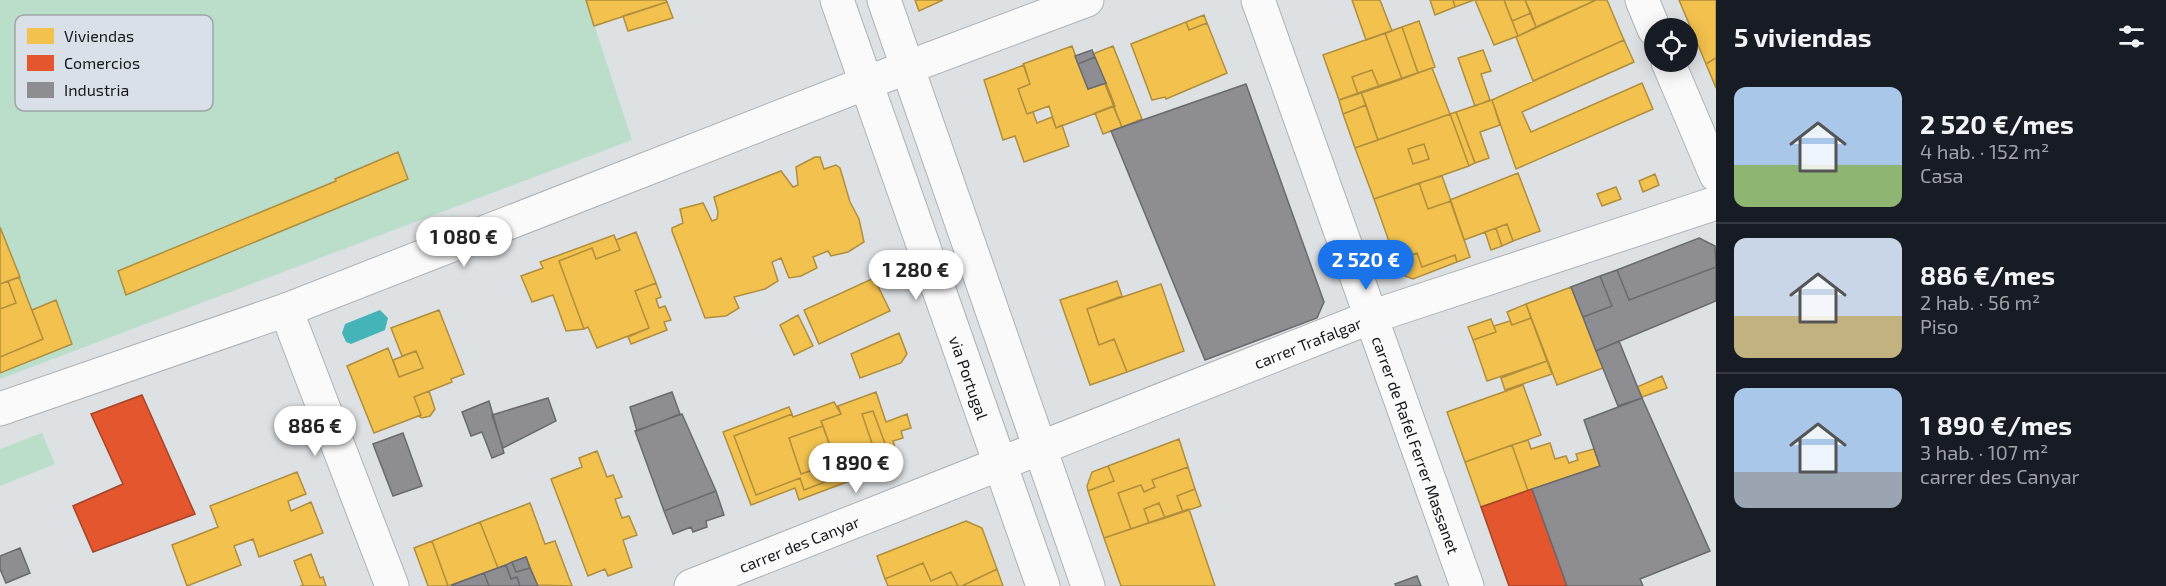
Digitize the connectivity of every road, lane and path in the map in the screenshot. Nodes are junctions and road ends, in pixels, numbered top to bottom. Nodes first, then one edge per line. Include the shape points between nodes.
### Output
1 (837, 0) edge
2 (884, 0) edge
3 (1087, 0) edge
4 (1258, 0) edge
5 (1642, 0) edge
6 (1649, 18) edge
7 (907, 68) junction
8 (1672, 72) edge
9 (866, 83) junction
10 (1716, 175) edge
11 (1716, 203) edge
12 (286, 310) junction
13 (1371, 317) junction
14 (0, 409) edge
15 (1041, 449) junction
16 (1001, 465) junction
17 (392, 586) edge
18 (691, 586) edge
19 (1043, 586) edge
20 (1089, 586) edge
21 (1467, 586) edge

1 - 9 street, via Portugal
2 - 7 street
3 - 7 street
4 - 13 street, carrer de Rafel Ferrer Massanet
5 - 6 street
7 - 9 street
7 - 15 street
8 - 10 street
9 - 12 street
9 - 16 street, via Portugal
11 - 13 street, carrer Trafalgar
12 - 14 street
12 - 17 street
13 - 15 street, carrer Trafalgar
13 - 21 street, carrer de Rafel Ferrer Massanet
15 - 16 street, carrer des Canyar
15 - 20 street
16 - 18 street, carrer des Canyar
16 - 19 street, via Portugal

